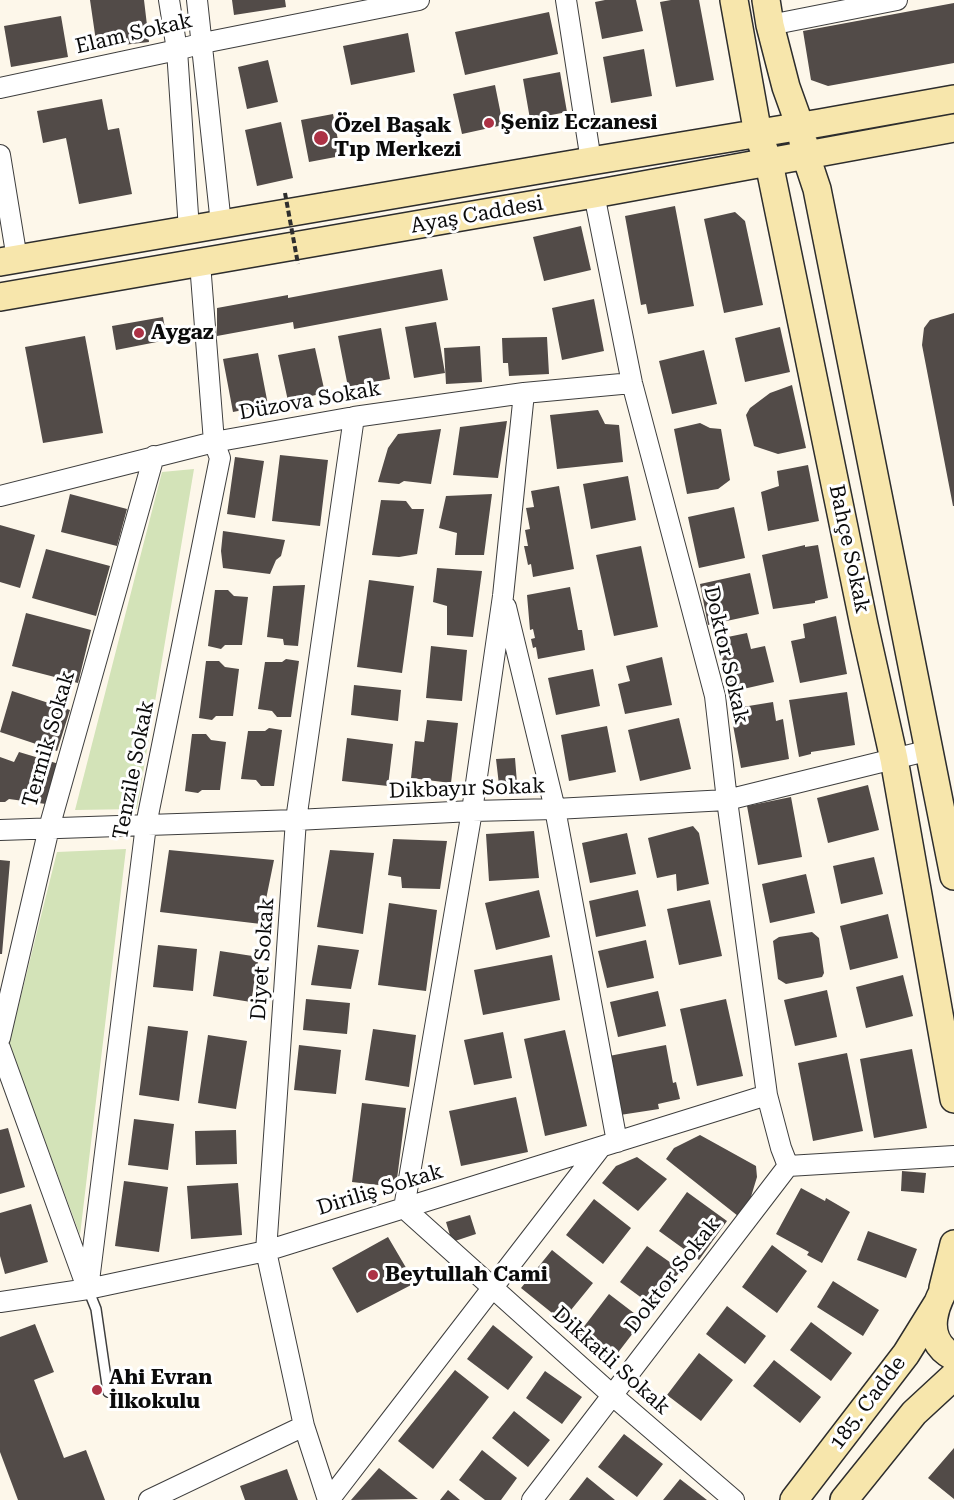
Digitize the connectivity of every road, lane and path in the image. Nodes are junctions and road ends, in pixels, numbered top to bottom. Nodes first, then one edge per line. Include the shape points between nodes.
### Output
1 (169, 0) edge
2 (197, 0) edge
3 (566, 0) edge
4 (734, 0) edge
5 (897, 0) edge
6 (410, 1) edge
7 (768, 12) edge
8 (203, 43) junction
9 (177, 50) junction
10 (0, 87) edge
11 (954, 99) edge
12 (800, 126) junction
13 (954, 129) edge
14 (758, 134) junction
15 (0, 155) edge
16 (806, 156) junction
17 (591, 161) junction
18 (769, 163) junction
19 (285, 193) dead end
20 (594, 194) junction
21 (221, 224) junction
22 (189, 230) junction
23 (8, 261) edge
24 (200, 263) junction
25 (298, 264) dead end
26 (0, 297) edge
27 (632, 383) junction
28 (524, 393) junction
29 (354, 417) junction
30 (214, 442) junction
31 (154, 456) junction
32 (0, 496) edge
33 (503, 596) junction
34 (930, 750) junction
35 (894, 759) junction
36 (727, 800) junction
37 (555, 809) junction
38 (472, 811) junction
39 (296, 820) junction
40 (146, 825) junction
41 (49, 828) junction
42 (0, 830) edge
43 (954, 876) edge
44 (0, 1038) edge
45 (0, 1048) edge
46 (767, 1095) junction
47 (954, 1099) edge
48 (609, 1144) junction
49 (954, 1156) edge
50 (788, 1166) junction
51 (404, 1208) junction
52 (954, 1244) edge
53 (266, 1251) junction
54 (493, 1287) junction
55 (88, 1289) junction
56 (945, 1289) edge
57 (0, 1302) edge
58 (954, 1357) edge
59 (954, 1376) edge
60 (108, 1392) dead end
61 (612, 1395) junction
62 (304, 1426) junction
63 (149, 1500) edge
64 (328, 1500) edge
65 (532, 1500) edge
66 (734, 1500) edge
67 (794, 1500) edge
68 (844, 1500) edge

1 - 9 street
2 - 8 street
3 - 17 street
4 - 14 street, Bahçe Sokak
5 - 7 street
6 - 8 street, Elam Sokak
7 - 12 street, Bahçe Sokak
8 - 9 street, Elam Sokak
8 - 21 street
9 - 10 street, Elam Sokak
9 - 22 street
11 - 12 street, Ayaş Caddesi
12 - 14 street, Ayaş Caddesi
12 - 16 street, Bahçe Sokak
13 - 16 street, Ayaş Caddesi
14 - 17 street, Ayaş Caddesi
14 - 18 street, Bahçe Sokak
15 - 23 street
16 - 18 street, Ayaş Caddesi
16 - 34 street, Bahçe Sokak via 817,189
17 - 21 street, Ayaş Caddesi
18 - 20 street, Ayaş Caddesi
18 - 35 street, Bahçe Sokak
19 - 25 path, bridge
20 - 24 street, Ayaş Caddesi
20 - 27 street, Doktor Sokak
21 - 22 street, Ayaş Caddesi
22 - 23 street, Ayaş Caddesi
24 - 26 street, Ayaş Caddesi
24 - 30 street, Tenzile Sokak
27 - 28 street, Düzova Sokak
27 - 36 street, Doktor Sokak via 715,696
28 - 29 street, Düzova Sokak
28 - 33 street
29 - 30 street, Düzova Sokak
29 - 39 street, Diyet Sokak
30 - 31 street, Düzova Sokak
30 - 40 street, Tenzile Sokak via 220,458
31 - 32 street, Düzova Sokak
31 - 41 street, Termik Sokak
33 - 37 street
33 - 38 street
34 - 35 street, Dikbayır Sokak
34 - 43 street, Bahçe Sokak
35 - 36 street, Dikbayır Sokak
35 - 47 street, Bahçe Sokak
36 - 37 street, Dikbayır Sokak
36 - 46 street, Doktor Sokak
37 - 38 street, Dikbayır Sokak
37 - 48 street
38 - 39 street, Dikbayır Sokak
38 - 51 street
39 - 40 street, Dikbayır Sokak
39 - 53 street, Diyet Sokak
40 - 41 street, Dikbayır Sokak
40 - 55 street, Tenzile Sokak
41 - 42 street, Dikbayır Sokak
41 - 44 street, Termik Sokak
45 - 55 street
46 - 48 street, Diriliş Sokak
46 - 50 street, Doktor Sokak
48 - 51 street, Diriliş Sokak
48 - 54 street
49 - 50 street
50 - 61 street, Doktor Sokak
51 - 53 street, Diriliş Sokak
51 - 54 street, Dikkatli Sokak
52 - 56 street
53 - 55 street, Diriliş Sokak
53 - 62 street, Diyet Sokak
54 - 61 street, Dikkatli Sokak
54 - 64 street
55 - 57 street, Diriliş Sokak
55 - 60 lane via 96,1309
56 - 58 street via 933,1319 934,1334 940,1347
56 - 67 street, 185. Cadde via 906,1354
59 - 68 street, 185. Cadde via 914,1413
61 - 65 street, Doktor Sokak
61 - 66 street, Dikkatli Sokak
62 - 63 street
62 - 64 street, Diyet Sokak

